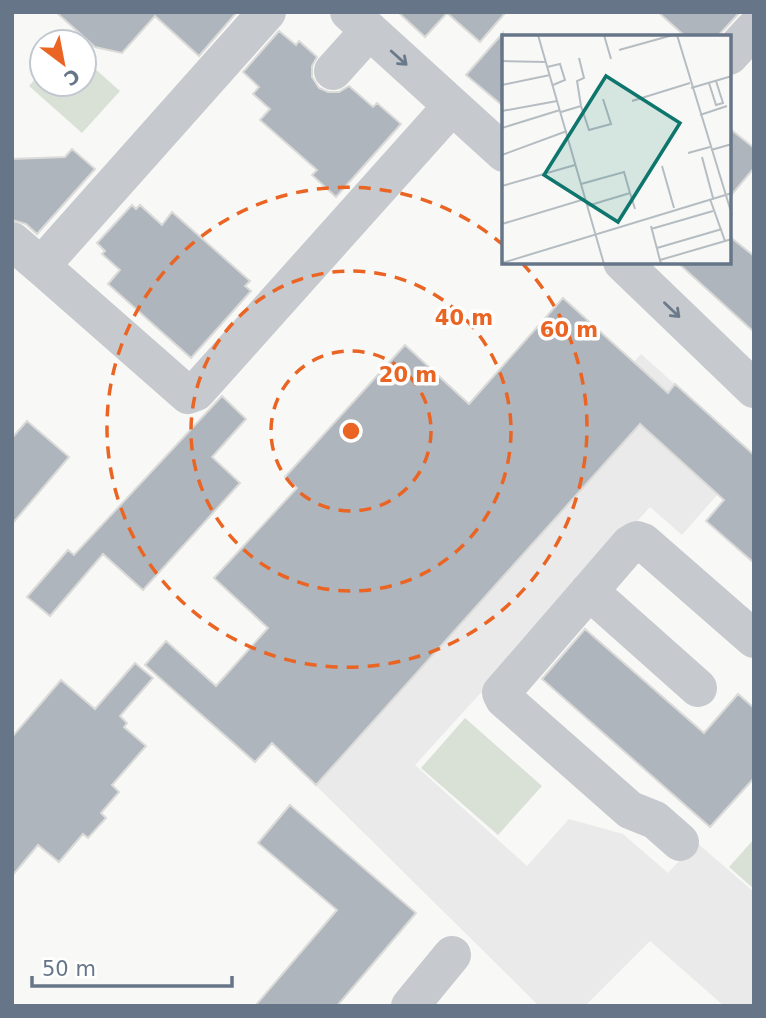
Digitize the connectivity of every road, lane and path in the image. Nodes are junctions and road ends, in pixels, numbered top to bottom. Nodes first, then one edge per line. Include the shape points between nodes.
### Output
1 (267, 12) edge
2 (359, 22) edge
3 (754, 29) edge
4 (731, 54) edge
5 (333, 71) dead end
6 (452, 106) junction
7 (502, 152) edge
8 (12, 241) edge
9 (624, 264) edge
10 (41, 266) junction
11 (754, 389) edge
12 (589, 591) junction
13 (754, 639) edge
14 (698, 688) dead end
15 (680, 842) dead end
16 (452, 955) dead end
17 (410, 1006) edge

1 - 10 street
2 - 5 street
2 -> 6 street
3 - 4 street
6 - 7 street
6 - 10 street via 196,392 188,395
8 - 10 street
9 -> 11 street
12 - 13 street via 637,540
12 - 14 street
12 - 15 street via 501,693 630,810 655,820
16 - 17 street

